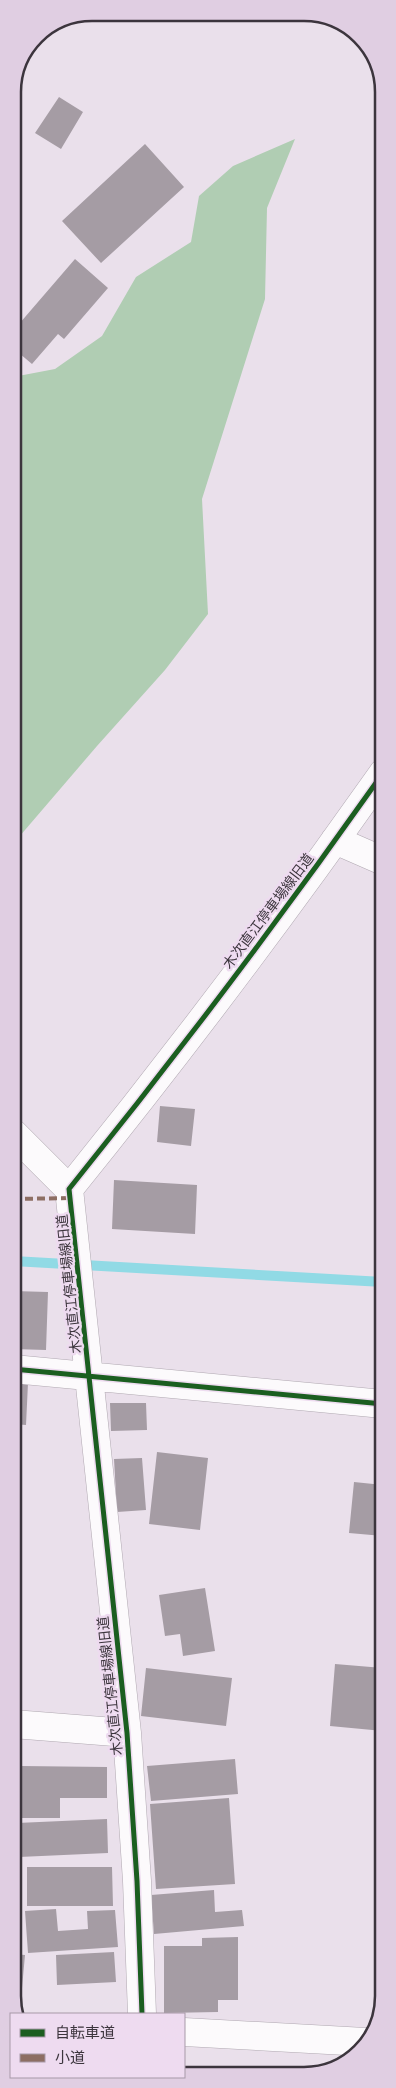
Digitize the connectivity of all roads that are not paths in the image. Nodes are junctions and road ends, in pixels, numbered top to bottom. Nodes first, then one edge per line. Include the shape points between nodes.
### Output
1 (375, 784) edge
2 (336, 840) junction
3 (375, 857) edge
4 (21, 1141) edge
5 (70, 1189) junction
6 (21, 1370) edge
7 (90, 1376) junction
8 (375, 1403) edge
9 (21, 1725) edge
10 (127, 1733) junction
11 (142, 2013) edge
12 (185, 2032) edge
13 (358, 2042) edge

1 - 2 street, 木次直江停車場線旧道
2 - 3 street
2 - 5 street, 木次直江停車場線旧道
4 - 5 street
5 - 7 street, 木次直江停車場線旧道
6 - 7 street
7 - 8 street
7 - 10 street, 木次直江停車場線旧道
9 - 10 street
10 - 11 street, 木次直江停車場線旧道
12 - 13 street

